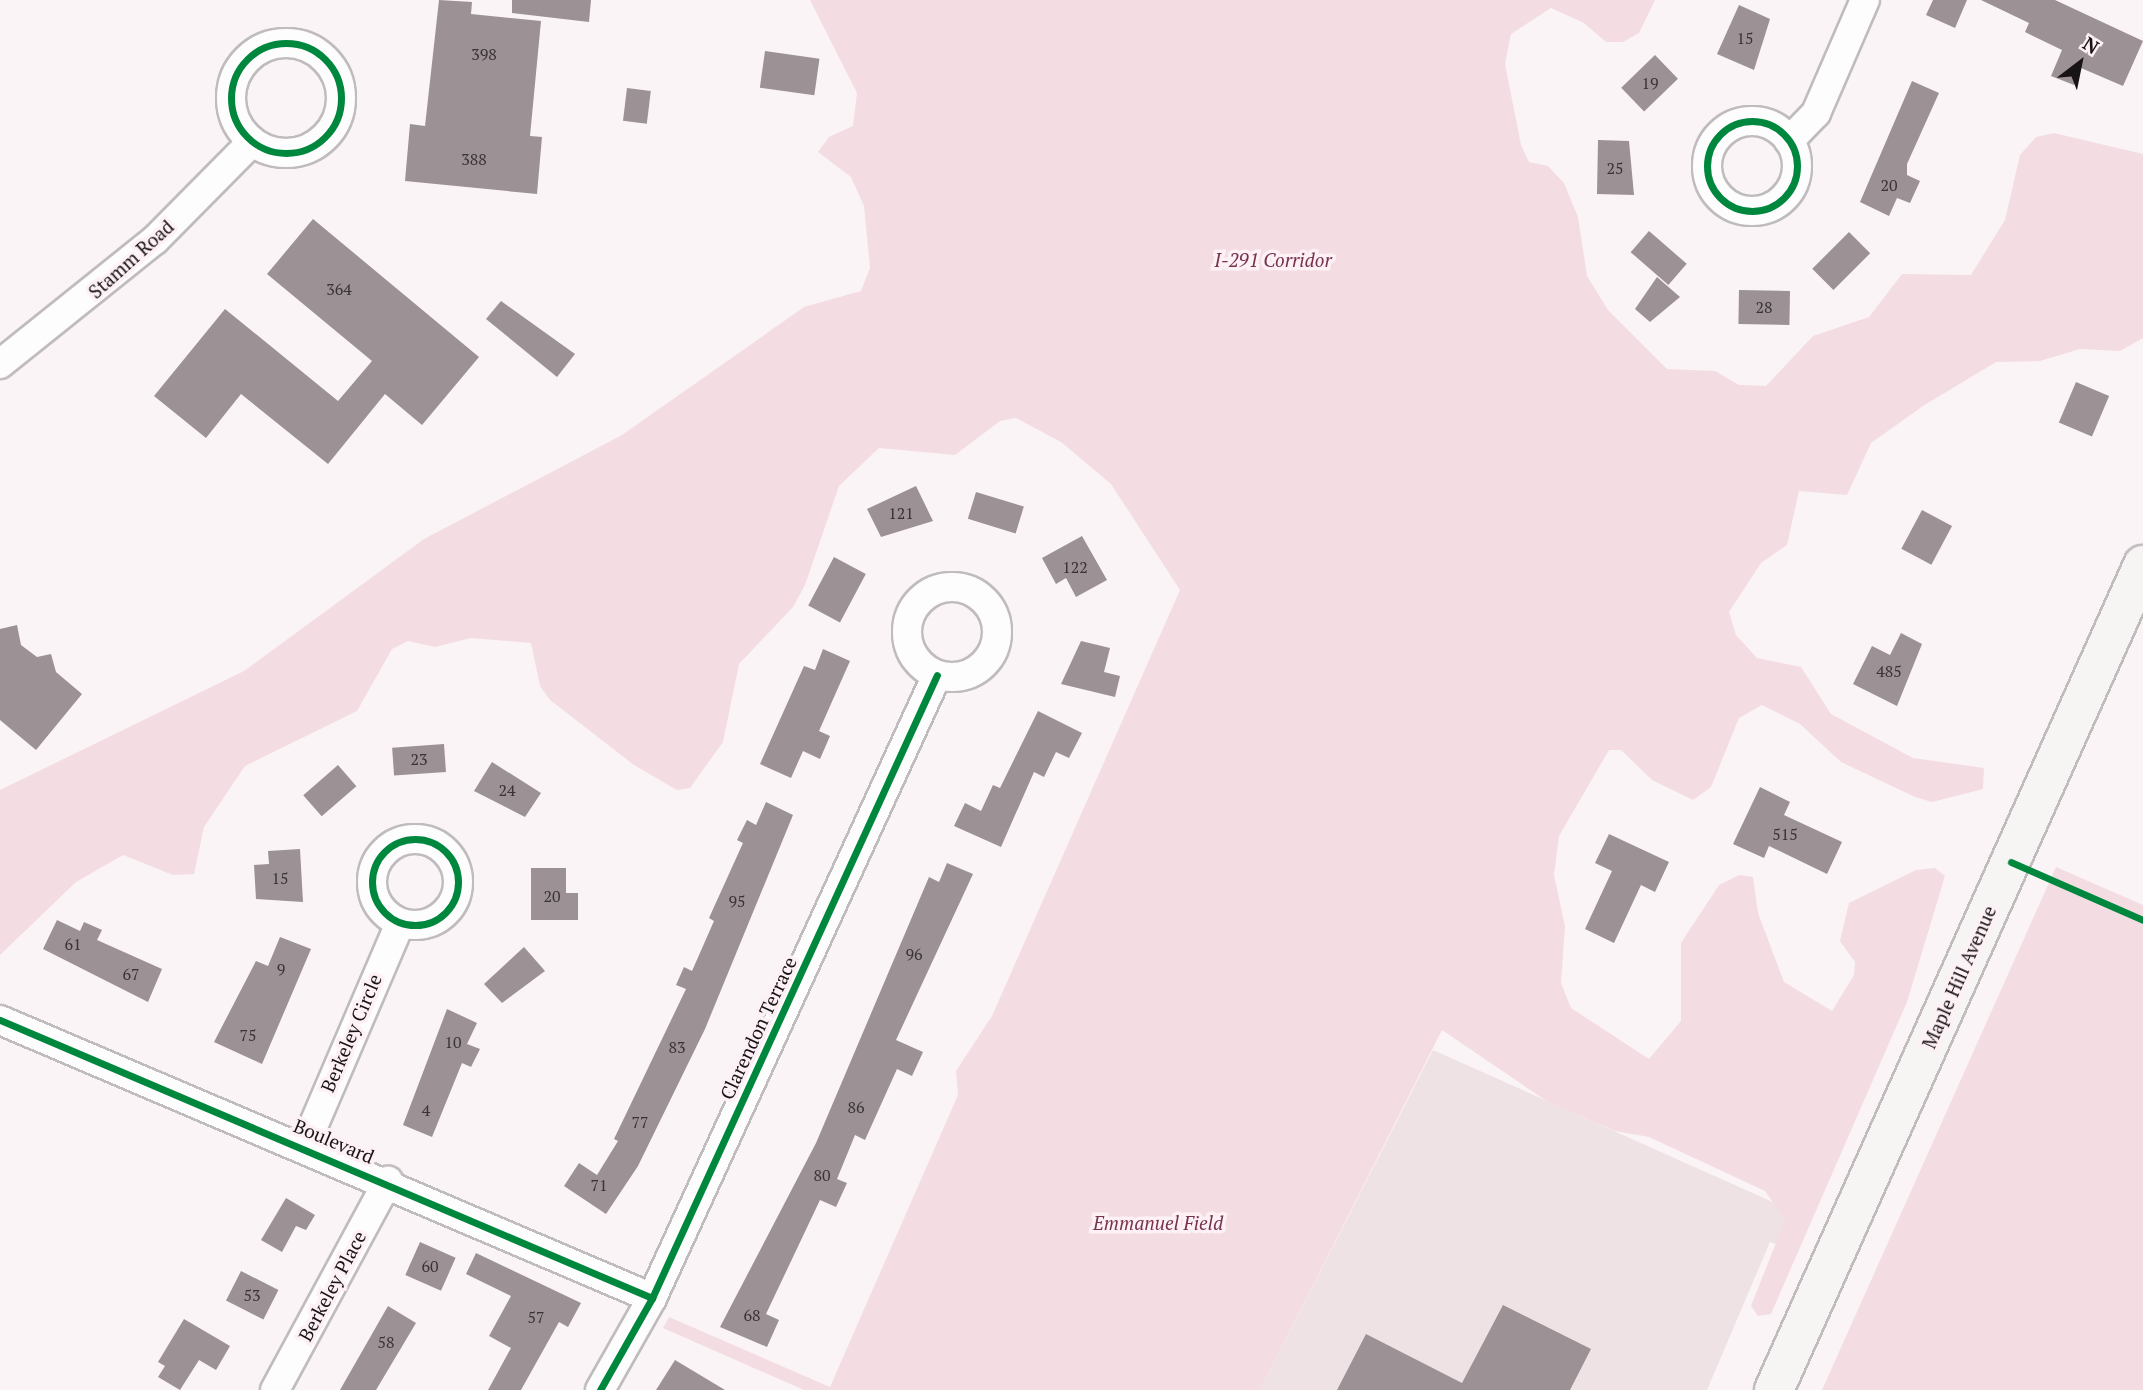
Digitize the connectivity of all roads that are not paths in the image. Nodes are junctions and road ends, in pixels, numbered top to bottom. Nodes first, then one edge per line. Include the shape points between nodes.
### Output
1 (1865, 0) edge
2 (1789, 141) dead end
3 (252, 142) dead end
4 (0, 364) edge
5 (2143, 565) edge
6 (937, 675) dead end
7 (400, 923) dead end
8 (0, 1020) edge
9 (305, 1145) junction
10 (388, 1181) junction
11 (652, 1298) junction
12 (275, 1390) edge
13 (600, 1390) edge
14 (1774, 1390) edge

1 - 2 street via 1816,113
3 - 4 street, Stamm Road via 155,240
5 - 14 main road, Maple Hill Avenue
6 - 11 street, Clarendon Terrace
7 - 9 street, Berkeley Circle
8 - 9 street, Boulevard
9 - 10 street, Boulevard
10 - 11 street, Boulevard
10 - 12 street, Berkeley Place
11 - 13 street, Clarendon Terrace

